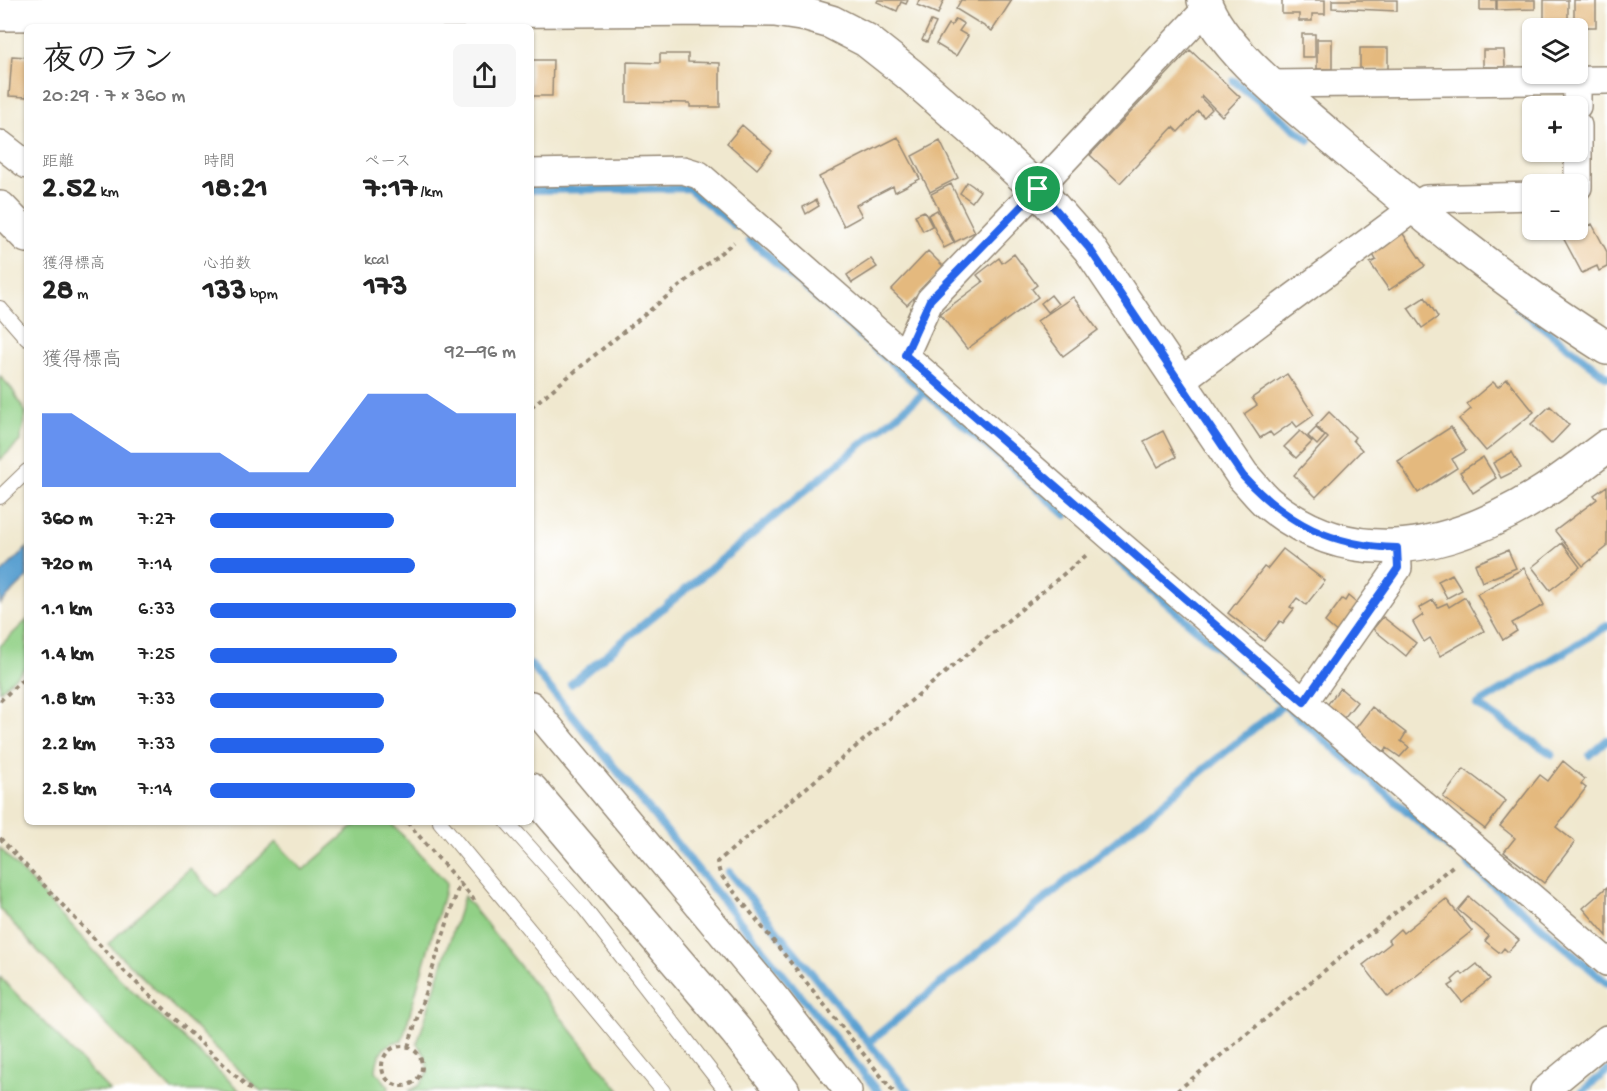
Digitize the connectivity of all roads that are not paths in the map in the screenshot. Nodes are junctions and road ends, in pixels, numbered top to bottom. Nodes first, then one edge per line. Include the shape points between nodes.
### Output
1 (1205, 4) edge
2 (0, 14) edge
3 (451, 14) edge
4 (1607, 80) edge
5 (1270, 84) junction
6 (1577, 93) edge
7 (0, 144) edge
8 (24, 163) edge
9 (534, 173) edge
10 (1038, 189) junction
11 (1522, 196) edge
12 (0, 208) edge
13 (1413, 208) junction
14 (24, 233) edge
15 (0, 308) edge
16 (24, 336) edge
17 (1607, 348) edge
18 (905, 355) junction
19 (1179, 382) junction
20 (1607, 446) edge
21 (24, 474) edge
22 (0, 497) edge
23 (1397, 548) junction
24 (1304, 702) junction
25 (534, 708) edge
26 (534, 794) edge
27 (442, 825) edge
28 (510, 825) edge
29 (1607, 962) edge
30 (1607, 1039) edge
31 (663, 1091) edge
32 (726, 1091) edge
33 (783, 1091) edge
34 (848, 1091) edge
35 (1544, 1091) edge

1 - 5 main road via 1223,32
1 - 10 street
2 - 3 main road
3 - 10 main road via 775,10 823,20 866,40
4 - 6 street
5 - 6 street
5 - 13 main road
7 - 8 street
9 - 18 street via 683,170 699,175
10 - 18 street via 930,300
10 - 19 main road via 1089,248
11 - 13 street via 1426,199
12 - 14 main road
13 - 17 main road
13 - 19 street
15 - 16 lane
18 - 24 street
19 - 23 main road via 1243,476 1268,502 1301,524 1335,539 1369,547
20 - 23 main road via 1540,494 1485,523
21 - 22 lane
23 - 24 street via 1398,568
24 - 29 street
25 - 34 street via 771,992
26 - 33 main road
27 - 31 lane
28 - 32 lane via 584,909
30 - 35 street

